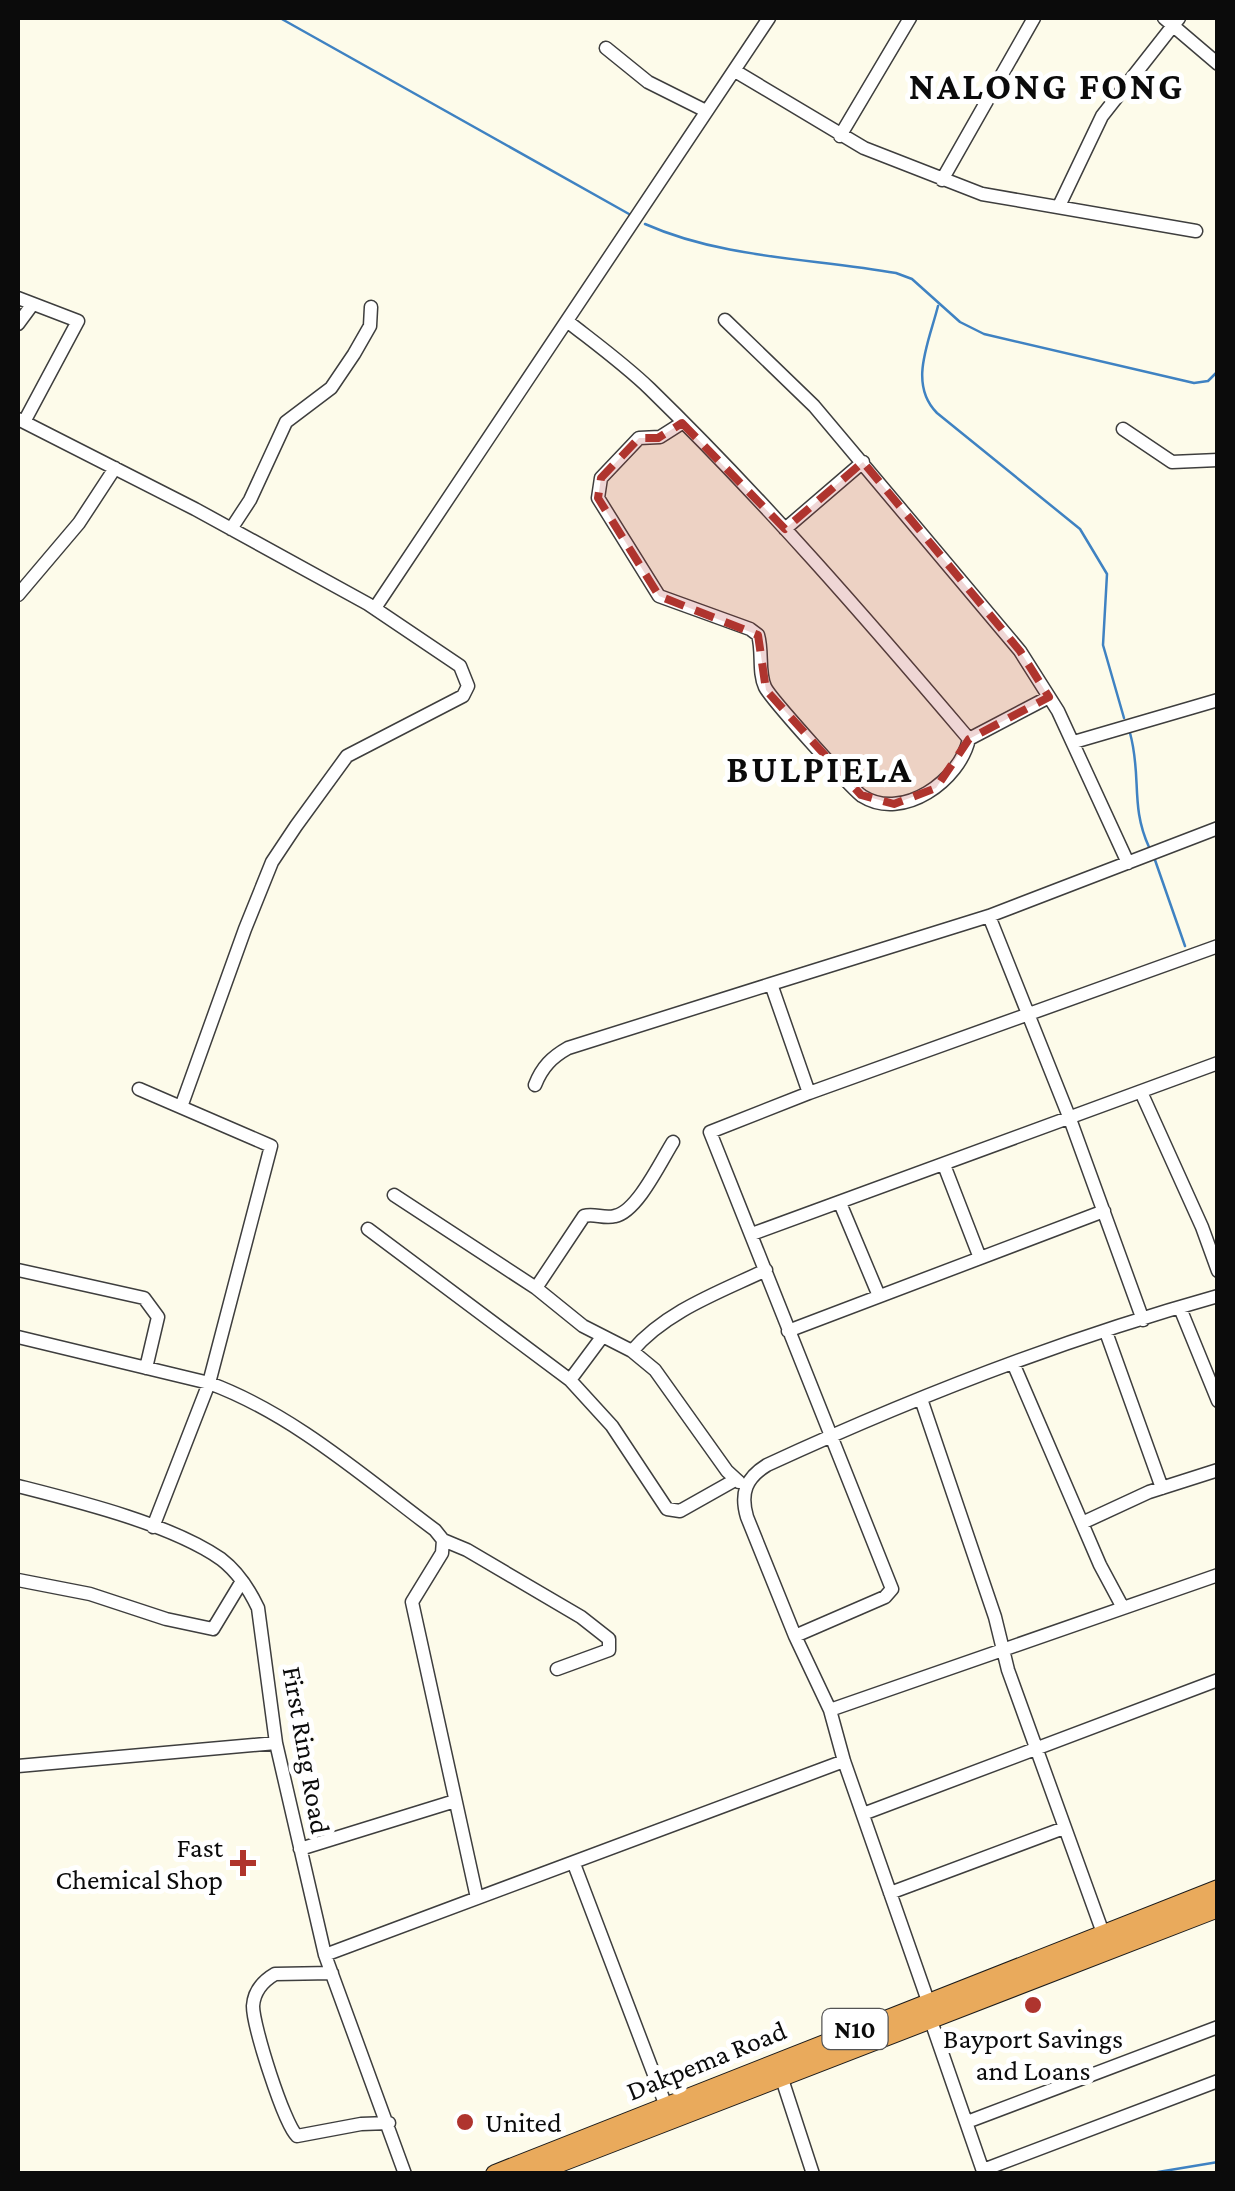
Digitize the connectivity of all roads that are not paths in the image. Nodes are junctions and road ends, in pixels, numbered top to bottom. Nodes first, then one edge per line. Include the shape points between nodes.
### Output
1 (769, 18) edge
2 (910, 18) edge
3 (1034, 18) edge
4 (1172, 20) edge
5 (606, 48) dead end
6 (1218, 64) edge
7 (735, 71) junction
8 (706, 111) junction
9 (840, 136) junction
10 (942, 180) junction
11 (1059, 206) junction
12 (1196, 231) dead end
13 (18, 298) edge
14 (32, 306) junction
15 (371, 307) dead end
16 (724, 320) dead end
17 (567, 321) junction
18 (18, 324) edge
19 (21, 421) edge
20 (682, 423) junction
21 (1123, 428) dead end
22 (1218, 460) edge
23 (863, 462) junction
24 (115, 468) junction
25 (230, 529) junction
26 (785, 529) junction
27 (18, 595) edge
28 (374, 608) junction
29 (1049, 697) junction
30 (1218, 700) edge
31 (969, 739) junction
32 (1074, 742) junction
33 (1218, 828) edge
34 (1128, 863) junction
35 (989, 916) junction
36 (1218, 946) edge
37 (771, 984) junction
38 (1026, 1015) junction
39 (1218, 1063) edge
40 (536, 1086) dead end
41 (140, 1089) dead end
42 (809, 1092) junction
43 (1141, 1092) junction
44 (181, 1107) junction
45 (1070, 1119) junction
46 (673, 1142) dead end
47 (944, 1165) junction
48 (394, 1195) dead end
49 (840, 1202) junction
50 (1104, 1211) junction
51 (368, 1228) dead end
52 (752, 1234) junction
53 (1214, 1247) edge
54 (980, 1258) junction
55 (18, 1270) edge
56 (766, 1270) junction
57 (1218, 1272) edge
58 (536, 1288) junction
59 (879, 1296) junction
60 (1218, 1296) edge
61 (1180, 1308) junction
62 (1143, 1320) junction
63 (788, 1331) junction
64 (1106, 1332) junction
65 (18, 1336) edge
66 (602, 1337) junction
67 (632, 1351) junction
68 (1013, 1363) junction
69 (146, 1368) junction
70 (570, 1380) junction
71 (209, 1383) junction
72 (921, 1399) junction
73 (1218, 1401) edge
74 (831, 1436) junction
75 (1218, 1470) edge
76 (740, 1483) junction
77 (18, 1486) edge
78 (1162, 1488) junction
79 (1082, 1523) junction
80 (153, 1527) junction
81 (443, 1540) junction
82 (1218, 1574) edge
83 (18, 1580) edge
84 (242, 1581) junction
85 (1122, 1606) junction
86 (795, 1636) junction
87 (1005, 1647) junction
88 (557, 1670) dead end
89 (1218, 1680) edge
90 (830, 1710) junction
91 (276, 1743) junction
92 (1036, 1749) junction
93 (844, 1761) junction
94 (18, 1766) edge
95 (455, 1801) junction
96 (864, 1814) junction
97 (1064, 1828) junction
98 (300, 1849) junction
99 (574, 1864) junction
100 (1218, 1889) edge
101 (890, 1893) junction
102 (477, 1898) junction
103 (1218, 1908) edge
104 (1103, 1934) junction
105 (325, 1956) junction
106 (332, 1972) junction
107 (929, 2010) junction
108 (1218, 2027) edge
109 (781, 2076) junction
110 (1218, 2081) edge
111 (666, 2106) junction
112 (967, 2122) junction
113 (388, 2123) junction
114 (406, 2170) edge
115 (984, 2172) edge
116 (494, 2174) edge
117 (531, 2174) edge
118 (812, 2174) edge

1 - 7 street
2 - 9 street
3 - 10 street
4 - 6 street
4 - 11 street via 1102,116
5 - 8 street via 648,82
7 - 8 street
7 - 9 street
8 - 17 street
9 - 10 street
10 - 11 street
11 - 12 street
13 - 14 street
14 - 18 street
14 - 19 street via 78,321
15 - 25 street via 370,326 340,376 320,400 286,422
16 - 23 street
17 - 20 street
17 - 28 street
19 - 24 street
20 - 26 street
20 - 31 street via 660,437 639,438 598,488 659,596 758,635 766,690 861,795 894,804 936,788 964,756
21 - 22 street via 1172,462
23 - 26 street
23 - 29 street via 1020,651
24 - 25 street
24 - 27 street
25 - 28 street
26 - 31 street
28 - 44 street via 460,666 468,686 462,696 347,756 296,826 272,862 244,929
29 - 31 street
29 - 32 street
30 - 32 street
32 - 34 street
33 - 34 street
34 - 35 street
35 - 37 street
35 - 38 street
36 - 38 street
37 - 40 street via 568,1048 553,1056
37 - 42 street
38 - 42 street
38 - 45 street
39 - 43 street
41 - 44 street
42 - 52 street via 710,1132
43 - 45 street
43 - 53 street
44 - 71 street via 270,1146
45 - 47 street
45 - 50 street
46 - 58 street via 632,1206 610,1218 584,1216
47 - 49 street
47 - 54 street
48 - 58 street
49 - 52 street
49 - 59 street
50 - 54 street
50 - 62 street
51 - 70 street
52 - 56 street
53 - 57 street
54 - 59 street
55 - 69 street via 144,1298 158,1317
56 - 63 street
56 - 67 street via 686,1308
58 - 66 street
59 - 63 street
60 - 61 street
61 - 62 street
61 - 73 street
62 - 64 street
63 - 74 street
64 - 68 street
64 - 78 street
65 - 69 street
66 - 67 street
66 - 70 street
67 - 76 street via 655,1370
68 - 72 street
68 - 79 street
69 - 71 street
70 - 76 street via 612,1426 667,1509 680,1511
71 - 80 street
71 - 81 street via 280,1417
72 - 74 street
72 - 87 street
74 - 76 street
74 - 86 street via 892,1590
75 - 78 street
76 - 86 street via 747,1518
77 - 80 street, First Ring Road
78 - 79 street
79 - 85 street
80 - 84 street, First Ring Road via 213,1554
81 - 88 street via 609,1639 609,1650
81 - 95 street via 412,1602
82 - 85 street
83 - 84 street via 213,1629
84 - 91 street, First Ring Road via 258,1608
85 - 87 street
86 - 90 street
87 - 90 street
87 - 92 street
89 - 92 street
90 - 93 street
91 - 94 street
91 - 98 street, First Ring Road
92 - 96 street
92 - 97 street
93 - 96 street
93 - 99 street
95 - 98 street
95 - 102 street
96 - 101 street
97 - 101 street
97 - 104 street
98 - 105 street, First Ring Road
99 - 102 street
99 - 111 street
100 - 104 highway, Dakpema Road / N10
101 - 107 street
102 - 105 street
103 - 107 highway, Dakpema Road / N10
104 - 107 highway, Dakpema Road / N10
105 - 106 street, First Ring Road
106 - 113 street, First Ring Road
106 - 113 street via 275,1974 257,1991 253,2008 280,2103 298,2136
107 - 109 highway, Dakpema Road / N10
107 - 111 highway, Dakpema Road / N10
107 - 112 street
108 - 112 street
109 - 117 highway, Dakpema Road / N10
109 - 118 street
110 - 115 street
111 - 116 highway, Dakpema Road / N10
112 - 115 street
113 - 114 street, First Ring Road

